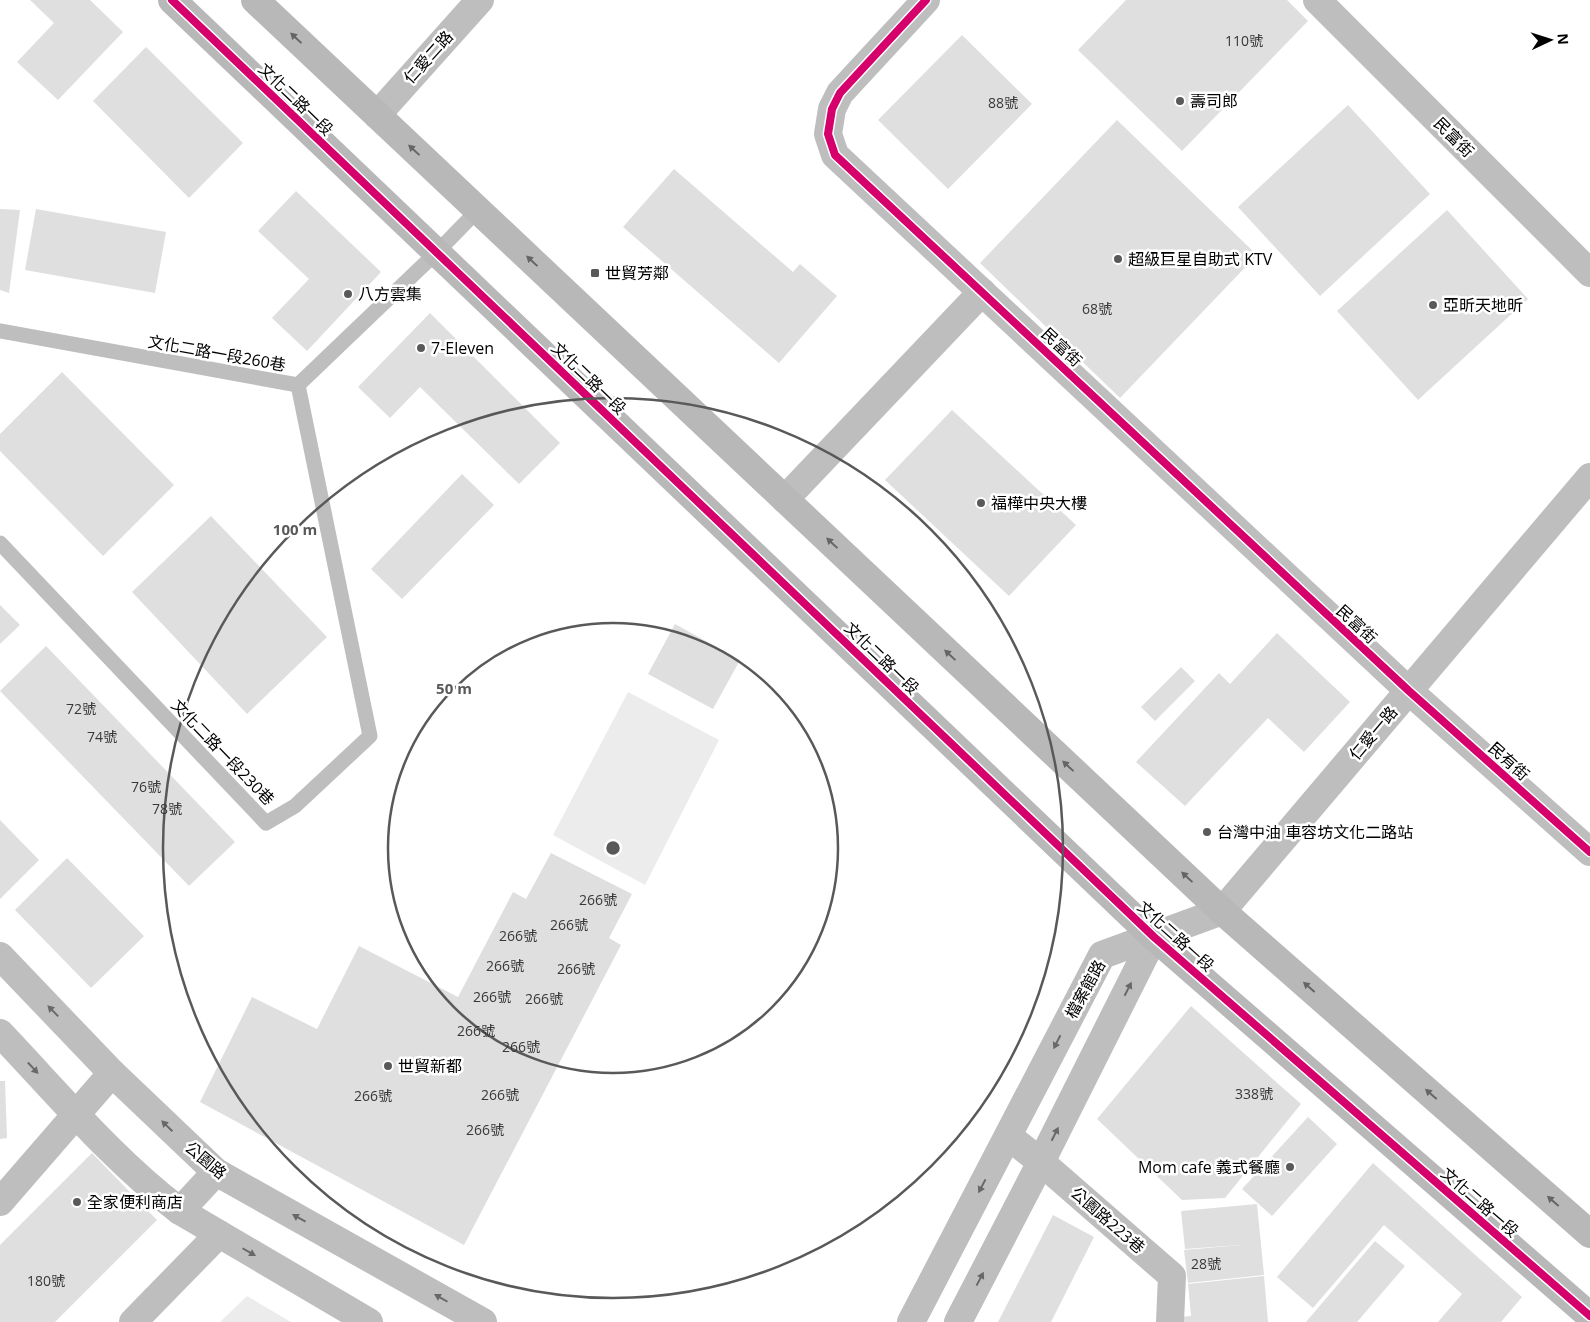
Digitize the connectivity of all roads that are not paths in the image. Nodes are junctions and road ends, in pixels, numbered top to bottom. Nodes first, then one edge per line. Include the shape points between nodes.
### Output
1 (172, 0) edge
2 (255, 0) edge
3 (480, 0) edge
4 (926, 0) edge
5 (1317, 0) edge
6 (377, 115) junction
7 (478, 210) junction
8 (437, 252) junction
9 (1590, 273) edge
10 (982, 292) junction
11 (0, 331) edge
12 (298, 385) junction
13 (1590, 477) edge
14 (785, 499) junction
15 (0, 543) edge
16 (1409, 691) junction
17 (1590, 852) edge
18 (1222, 911) junction
19 (1154, 937) junction
20 (0, 956) edge
21 (0, 1033) edge
22 (112, 1073) junction
23 (76, 1115) junction
24 (1008, 1136) junction
25 (1041, 1162) junction
26 (216, 1172) junction
27 (0, 1202) edge
28 (180, 1211) junction
29 (219, 1234) junction
30 (1590, 1234) edge
31 (1590, 1316) edge
32 (133, 1322) edge
33 (369, 1322) edge
34 (483, 1322) edge
35 (911, 1322) edge
36 (958, 1322) edge
37 (1170, 1322) edge

1 - 8 street, 文化二路一段
6 -> 2 street
3 - 6 street, 仁愛二路
4 - 10 street, 民富街 via 840,93 832,109 828,134 835,155
5 - 9 street, 民富街
7 -> 6 street
7 - 8 lane, 文化二路一段260巷
14 -> 7 street
8 - 12 lane, 文化二路一段260巷
8 - 19 street, 文化二路一段
10 - 14 street
10 - 16 street, 民富街
11 - 12 lane, 文化二路一段260巷
12 - 15 lane, 文化二路一段230巷 via 370,736 295,806 266,823
13 - 16 street, 仁愛一路
18 -> 14 street
16 - 17 street, 民有街
16 - 18 street, 仁愛一路
18 - 19 street, 仁愛一路
30 -> 18 street
19 -> 24 street, 檔案館路 via 1102,955
25 -> 19 street
19 - 31 street, 文化二路一段
22 -> 20 street, 公園路
21 -> 23 street
22 - 23 street
26 -> 22 street, 公園路
23 - 27 street
23 - 28 street via 156,1193
24 - 25 street, 公園路223巷
24 -> 35 street, 檔案館路
36 -> 25 street
25 - 37 street, 公園路223巷 via 1172,1276
26 - 28 street
34 -> 26 street, 公園路
28 - 29 street
29 - 32 street
29 -> 33 street

